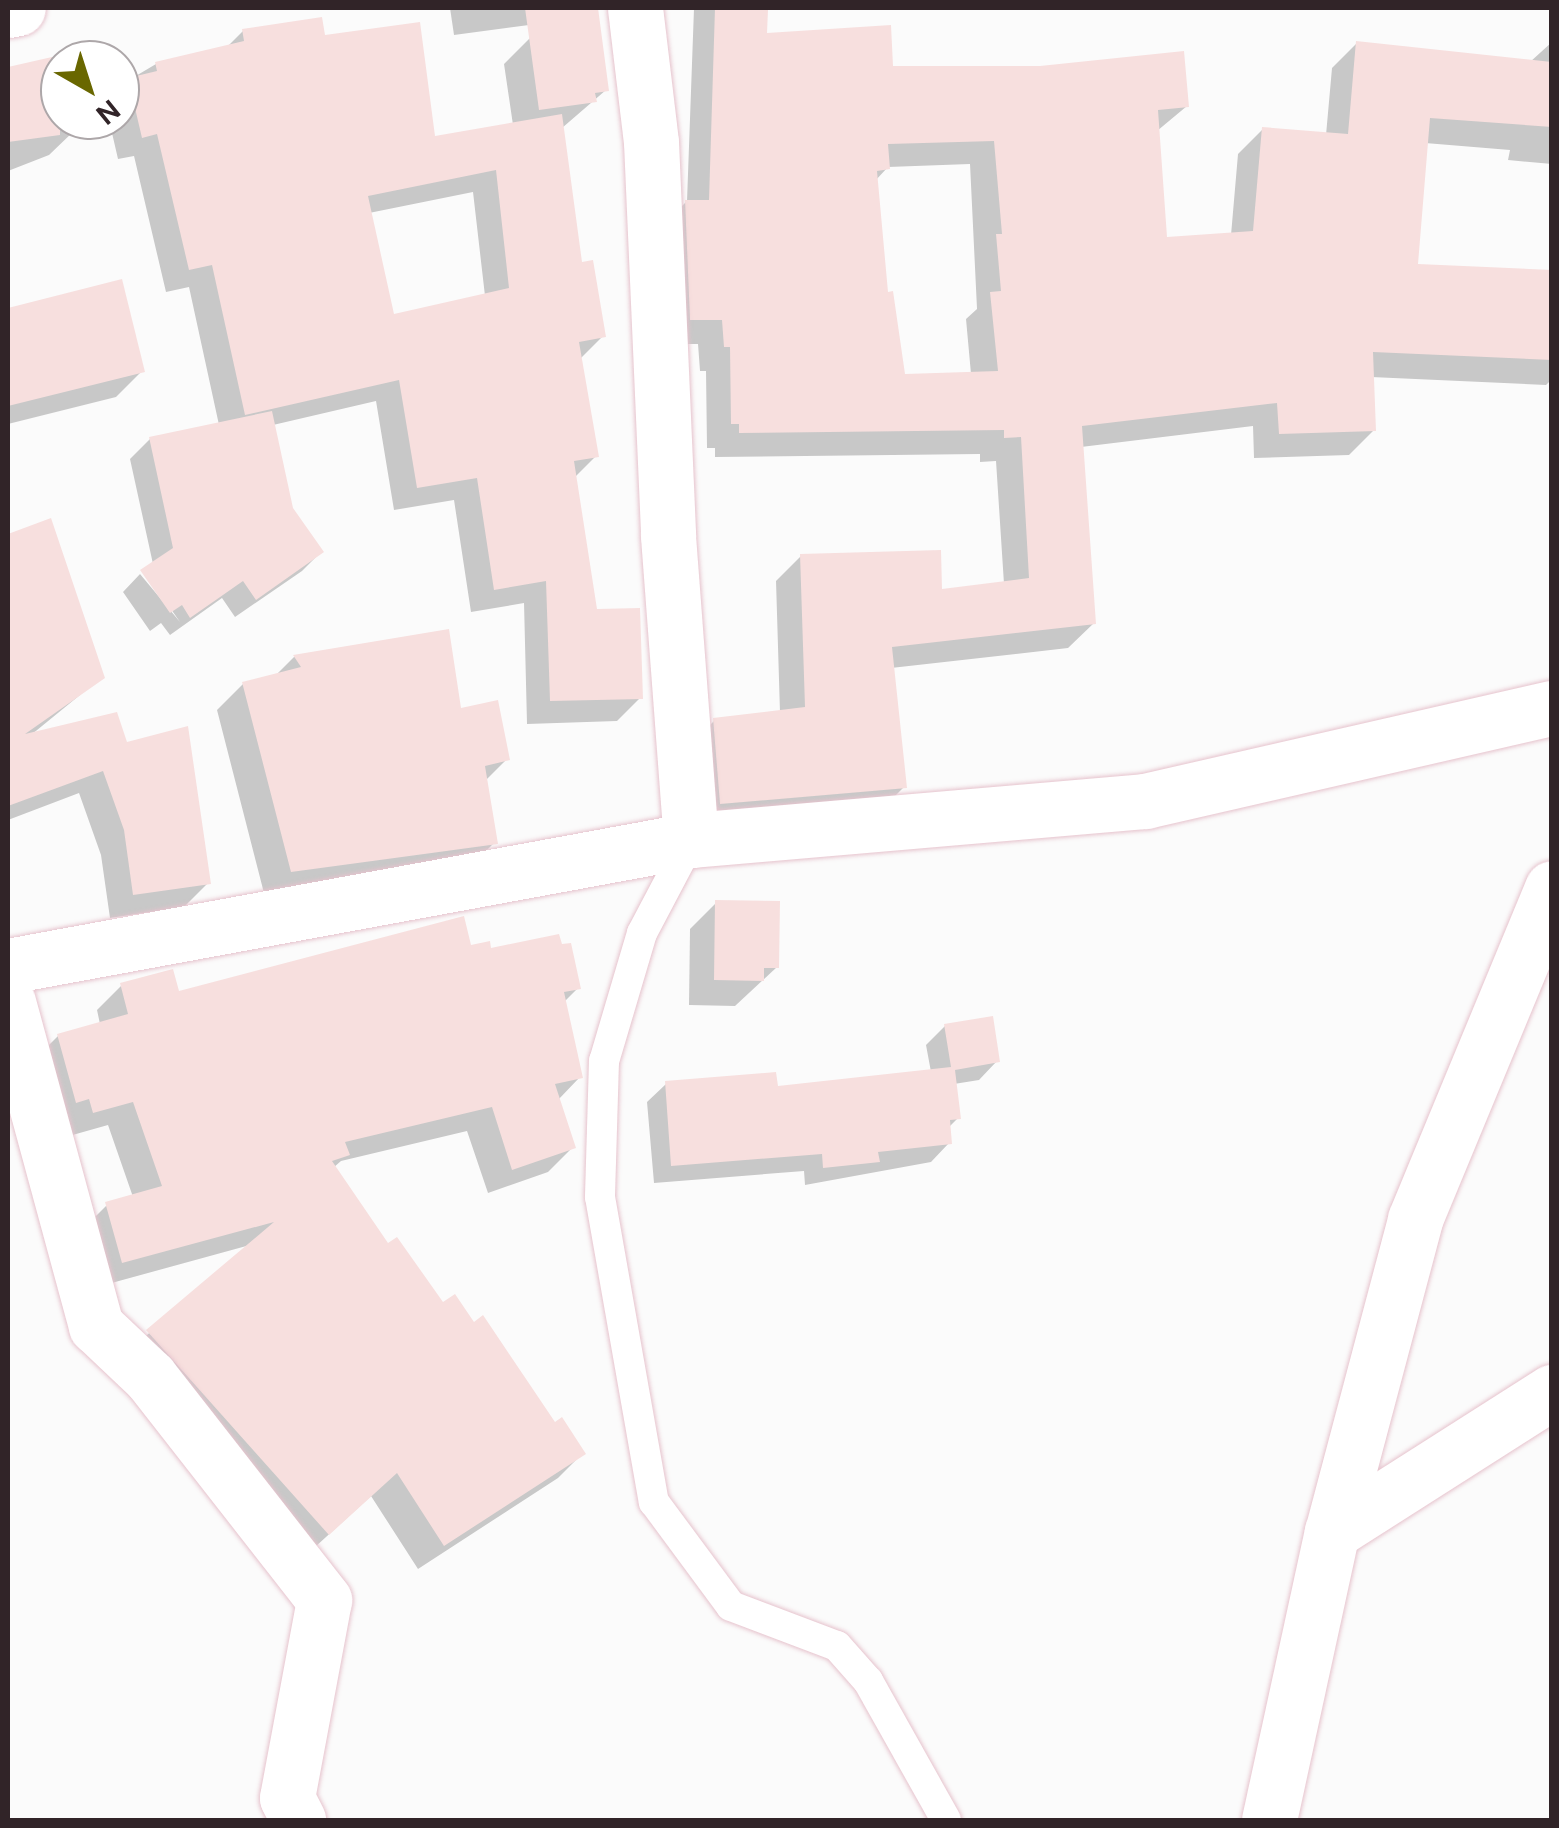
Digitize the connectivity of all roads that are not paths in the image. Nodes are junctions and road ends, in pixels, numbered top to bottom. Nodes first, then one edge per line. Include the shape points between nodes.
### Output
1 (18, 8) edge
2 (635, 8) edge
3 (8, 10) edge
4 (1552, 708) edge
5 (691, 840) junction
6 (1552, 888) edge
7 (8, 966) edge
8 (8, 1002) edge
9 (1552, 1392) edge
10 (1332, 1532) junction
11 (298, 1820) edge
12 (946, 1820) edge
13 (1269, 1820) edge

1 - 3 street
2 - 5 street via 651,142 668,536
4 - 5 street via 1145,801
5 - 7 street
5 - 12 lane via 642,934 604,1061 600,1197 654,1502 732,1606 836,1646 868,1681
6 - 10 street via 1415,1219
8 - 11 street via 96,1326 150,1377 324,1600 287,1798
9 - 10 street
10 - 13 street

